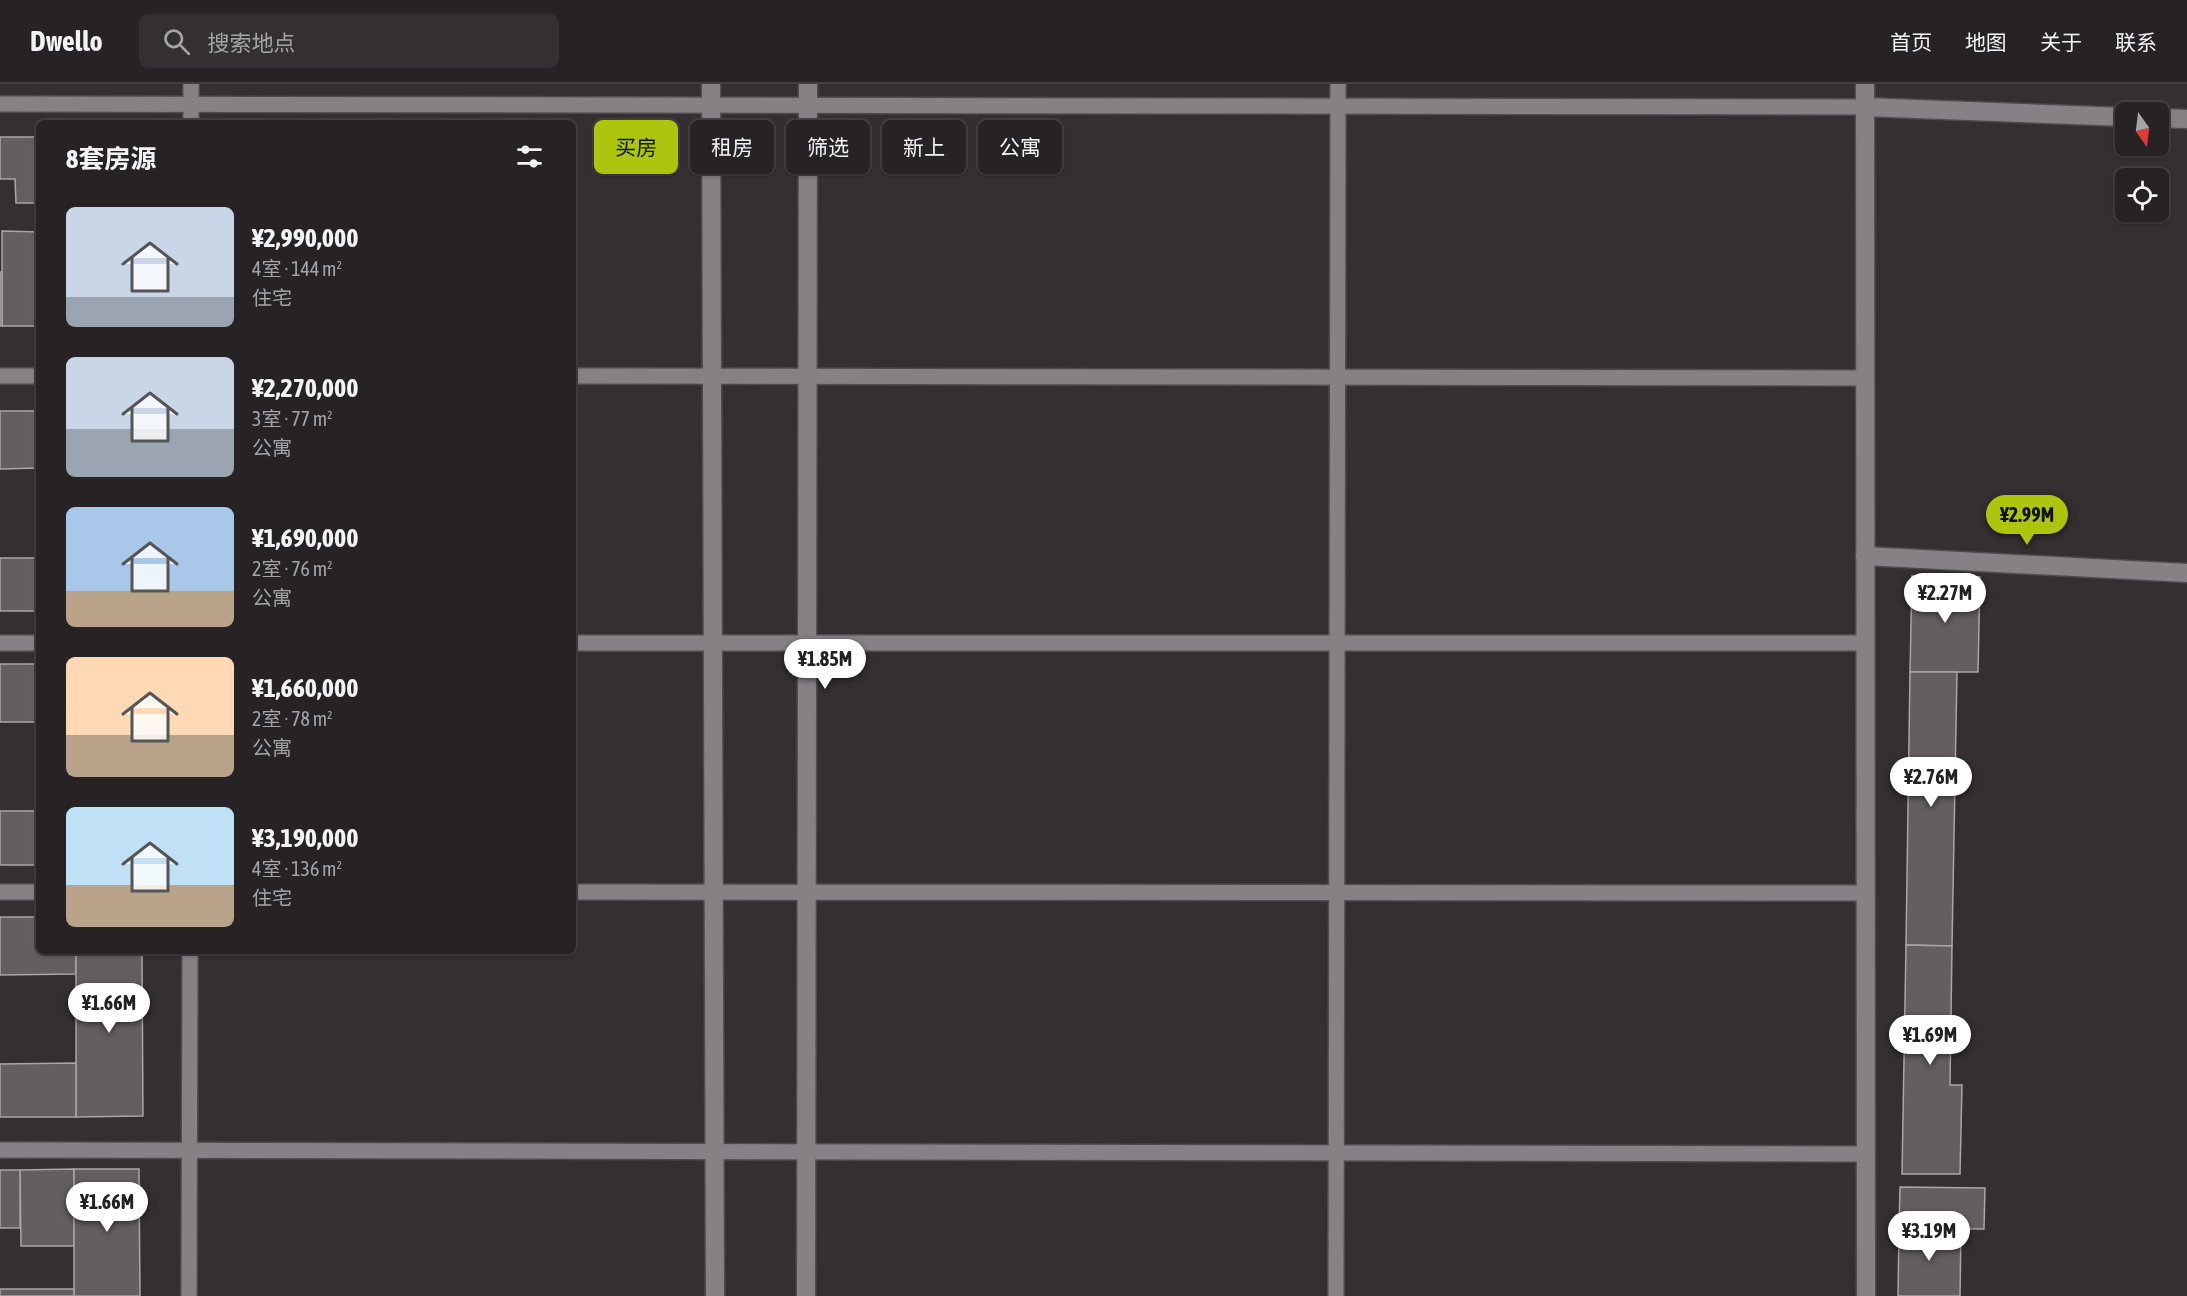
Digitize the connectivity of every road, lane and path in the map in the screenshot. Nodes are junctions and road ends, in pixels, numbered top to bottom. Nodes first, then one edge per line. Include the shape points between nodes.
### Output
1 (191, 84) edge
2 (711, 84) edge
3 (808, 84) edge
4 (1338, 84) edge
5 (1865, 84) edge
6 (0, 104) edge
7 (191, 105) junction
8 (711, 105) junction
9 (808, 105) junction
10 (1338, 106) junction
11 (1865, 107) junction
12 (2115, 117) edge
13 (2169, 118) edge
14 (2187, 119) edge
15 (191, 120) edge
16 (0, 376) edge
17 (36, 376) edge
18 (576, 376) edge
19 (712, 376) junction
20 (808, 376) junction
21 (1338, 377) junction
22 (1865, 378) junction
23 (1865, 556) junction
24 (2187, 573) edge
25 (0, 643) edge
26 (36, 643) edge
27 (576, 643) edge
28 (713, 643) junction
29 (807, 643) junction
30 (1337, 643) junction
31 (1866, 643) junction
32 (0, 892) edge
33 (36, 892) edge
34 (576, 892) edge
35 (713, 892) junction
36 (806, 892) junction
37 (1336, 893) junction
38 (1865, 893) junction
39 (190, 954) edge
40 (0, 1150) edge
41 (189, 1151) junction
42 (714, 1152) junction
43 (806, 1152) junction
44 (1336, 1153) junction
45 (1866, 1154) junction
46 (189, 1296) edge
47 (715, 1296) edge
48 (806, 1296) edge
49 (1336, 1296) edge
50 (1866, 1296) edge

1 - 7 lane
2 - 8 street
3 - 9 street
4 - 10 lane
5 - 11 street
6 - 7 lane
7 - 8 lane
7 - 15 lane
8 - 9 lane
8 - 19 street
9 - 10 lane
9 - 20 street
10 - 11 lane
10 - 21 lane
11 - 12 street
11 - 22 street
13 - 14 street
16 - 17 lane
18 - 19 lane
19 - 20 lane
19 - 28 street
20 - 21 lane
20 - 29 street
21 - 22 lane
21 - 30 lane
22 - 23 street
23 - 24 street
23 - 31 street
25 - 26 lane
27 - 28 lane
28 - 29 lane
28 - 35 street
29 - 30 lane
29 - 36 street
30 - 31 lane
30 - 37 lane
31 - 38 street
32 - 33 lane
34 - 35 lane
35 - 36 lane
35 - 42 street
36 - 37 lane
36 - 43 street
37 - 38 lane
37 - 44 lane
38 - 45 street
39 - 41 lane
40 - 41 lane
41 - 42 lane
41 - 46 lane
42 - 43 lane
42 - 47 street
43 - 44 lane
43 - 48 street
44 - 45 lane
44 - 49 lane
45 - 50 street

